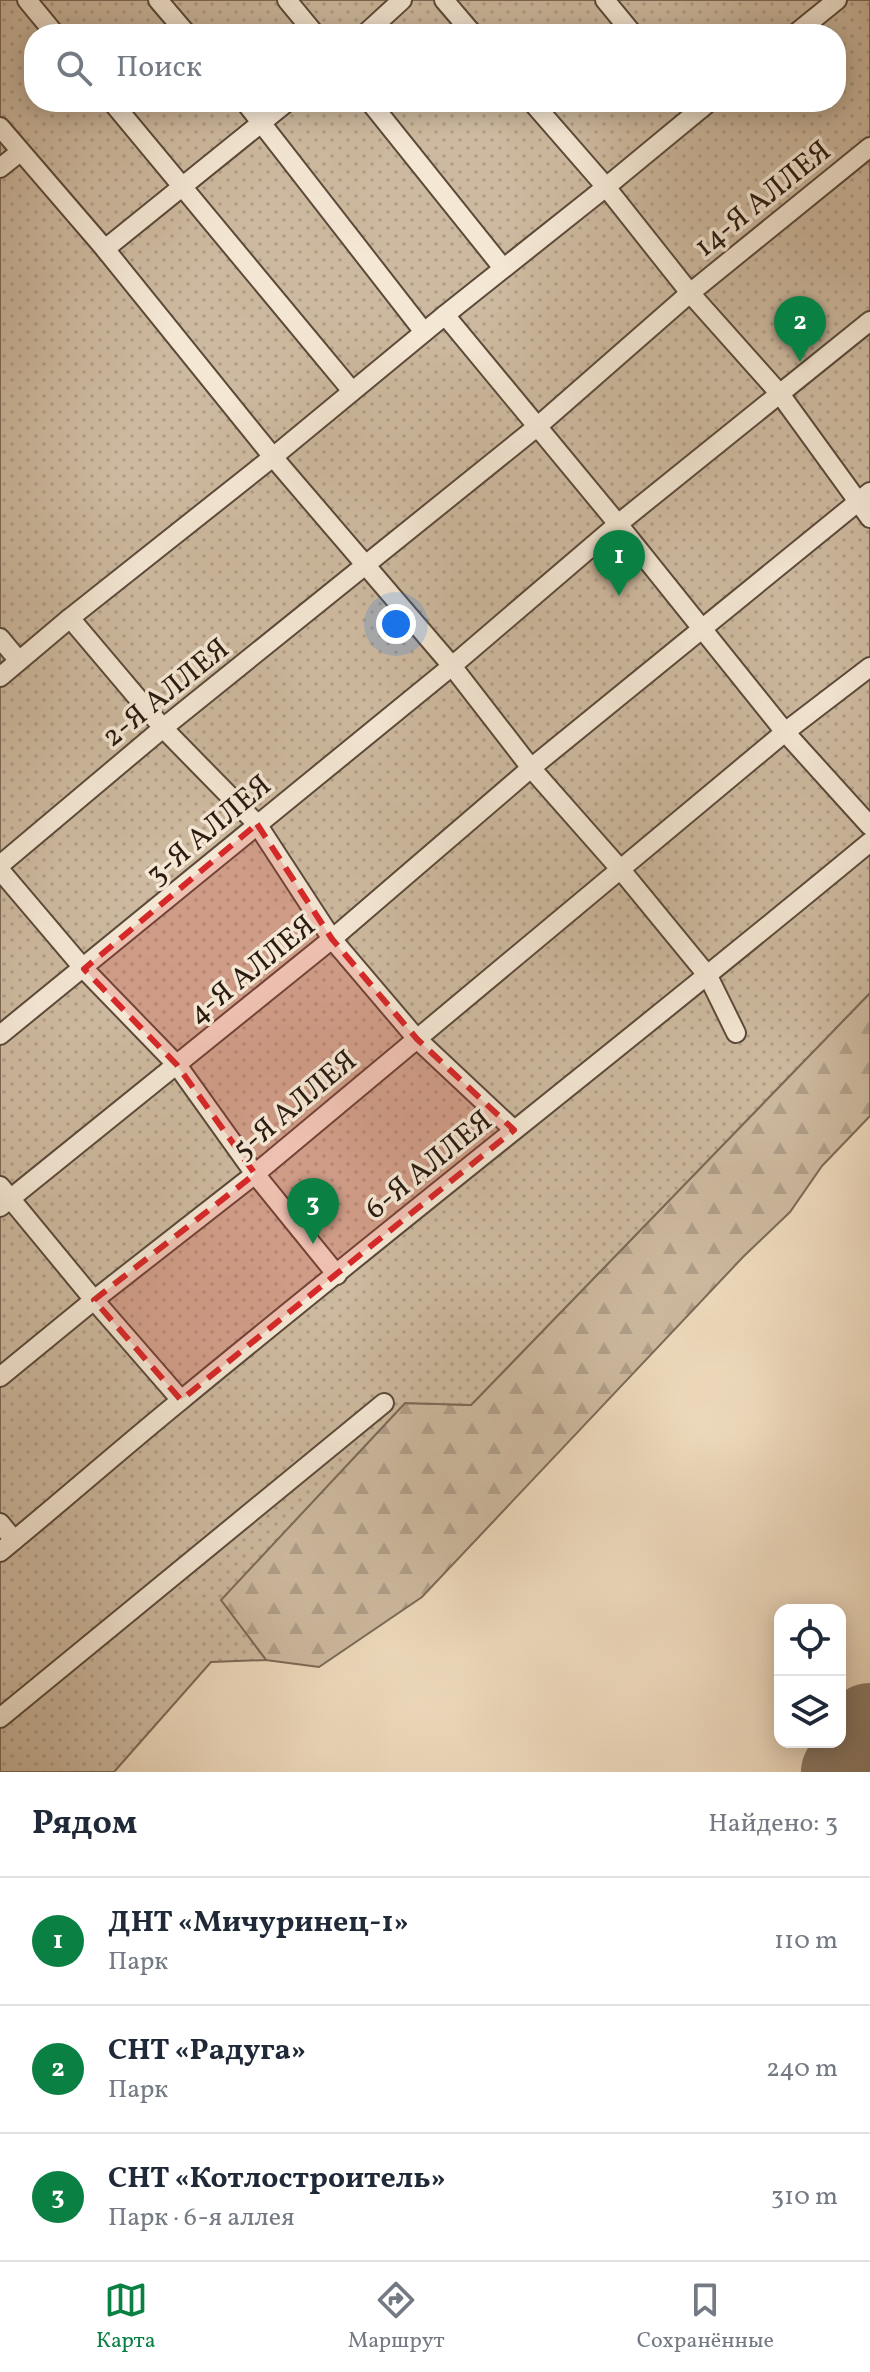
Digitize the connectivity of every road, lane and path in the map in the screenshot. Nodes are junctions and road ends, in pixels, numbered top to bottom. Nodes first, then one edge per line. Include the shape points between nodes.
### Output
1 (27, 0) edge
2 (158, 0) edge
3 (287, 0) edge
4 (402, 0) edge
5 (444, 0) edge
6 (605, 0) edge
7 (824, 4) edge
8 (47, 24) edge
9 (178, 24) edge
10 (307, 24) edge
11 (376, 24) edge
12 (464, 24) edge
13 (625, 24) edge
14 (805, 24) edge
15 (120, 112) edge
16 (254, 112) edge
17 (276, 112) edge
18 (378, 112) edge
19 (541, 112) edge
20 (690, 112) edge
21 (263, 123) junction
22 (0, 127) edge
23 (870, 147) edge
24 (20, 152) junction
25 (0, 168) edge
26 (181, 186) junction
27 (606, 187) junction
28 (105, 249) junction
29 (503, 268) junction
30 (690, 293) junction
31 (445, 315) junction
32 (870, 321) edge
33 (424, 332) junction
34 (352, 391) junction
35 (780, 394) junction
36 (538, 426) junction
37 (273, 457) junction
38 (864, 497) edge
39 (870, 518) edge
40 (618, 524) junction
41 (367, 565) junction
42 (70, 618) junction
43 (701, 628) junction
44 (0, 638) edge
45 (19, 661) junction
46 (452, 666) junction
47 (870, 667) edge
48 (0, 677) edge
49 (163, 728) junction
50 (785, 732) junction
51 (531, 768) junction
52 (257, 824) junction
53 (870, 826) edge
54 (870, 842) edge
55 (0, 868) edge
56 (621, 870) junction
57 (332, 939) junction
58 (84, 969) junction
59 (708, 976) junction
60 (736, 1033) dead end
61 (0, 1035) edge
62 (417, 1039) junction
63 (177, 1065) junction
64 (514, 1130) junction
65 (255, 1174) junction
66 (4, 1197) edge
67 (337, 1275) junction
68 (94, 1300) junction
69 (0, 1377) edge
70 (181, 1400) junction
71 (384, 1403) dead end
72 (0, 1523) edge
73 (7, 1546) edge
74 (0, 1718) edge

1 - 8 street
2 - 9 street
3 - 10 street
4 - 11 street
5 - 12 street
6 - 13 street
7 - 14 street
15 - 26 street
16 - 21 street
17 - 21 street
18 - 29 street
19 - 27 street
20 - 27 street
21 - 26 street
21 - 33 street
22 - 24 street
23 - 30 street, 14-Я АЛЛЕЯ
24 - 25 street
24 - 28 street
26 - 28 street
26 - 34 street
27 - 29 street
27 - 30 street
28 - 37 street
29 - 31 street
30 - 35 street
30 - 36 street, 14-Я АЛЛЕЯ
31 - 33 street
31 - 36 street
32 - 35 street, 3-Я АЛЛЕЯ
33 - 34 street
34 - 37 street
35 - 38 street
35 - 40 street, 3-Я АЛЛЕЯ
36 - 40 street
36 - 41 street, 2-Я АЛЛЕЯ
37 - 41 street
37 - 42 street
38 - 39 street
38 - 43 street, 4-Я АЛЛЕЯ
40 - 43 street
40 - 46 street, 3-Я АЛЛЕЯ
41 - 46 street
41 - 49 street, 2-Я АЛЛЕЯ
42 - 45 street
42 - 49 street
43 - 50 street
43 - 51 street, 4-Я АЛЛЕЯ
44 - 45 street
45 - 48 street
46 - 51 street
46 - 52 street, 3-Я АЛЛЕЯ
47 - 50 street, 5-Я АЛЛЕЯ
49 - 52 street
49 - 55 street, 2-Я АЛЛЕЯ
50 - 53 street
50 - 56 street, 5-Я АЛЛЕЯ
51 - 56 street
51 - 57 street, 4-Я АЛЛЕЯ
52 - 57 street
52 - 58 street, 3-Я АЛЛЕЯ
54 - 59 street, 6-Я АЛЛЕЯ
55 - 58 street
56 - 59 street
56 - 62 street, 5-Я АЛЛЕЯ
57 - 62 street
57 - 63 street, 4-Я АЛЛЕЯ
58 - 61 street, 3-Я АЛЛЕЯ
58 - 63 street
59 - 60 street
59 - 64 street, 6-Я АЛЛЕЯ
62 - 64 street
62 - 65 street, 5-Я АЛЛЕЯ
63 - 65 street
63 - 66 street, 4-Я АЛЛЕЯ
64 - 67 street, 6-Я АЛЛЕЯ
65 - 67 street
65 - 68 street, 5-Я АЛЛЕЯ
66 - 68 street
67 - 70 street, 6-Я АЛЛЕЯ
68 - 69 street, 5-Я АЛЛЕЯ
68 - 70 street
70 - 73 street, 6-Я АЛЛЕЯ
71 - 74 street
72 - 73 street

